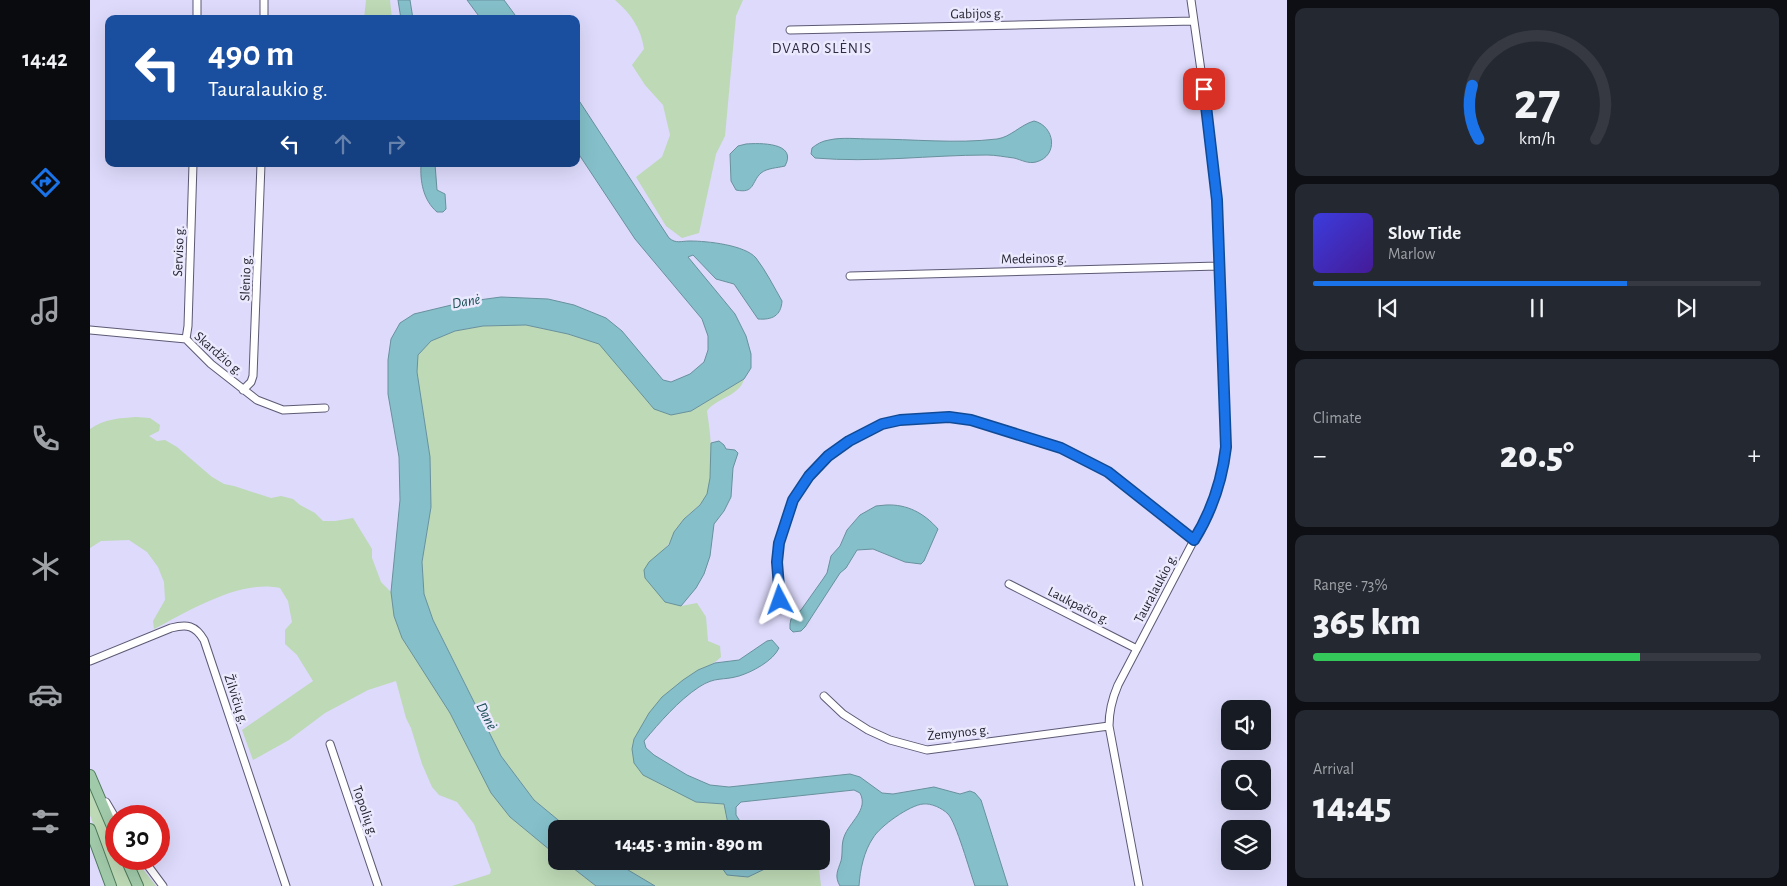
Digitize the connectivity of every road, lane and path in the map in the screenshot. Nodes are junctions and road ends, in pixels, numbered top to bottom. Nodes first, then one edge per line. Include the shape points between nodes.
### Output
1 (197, 0) edge
2 (264, 0) edge
3 (1192, 0) edge
4 (197, 15) edge
5 (264, 15) edge
6 (1194, 21) junction
7 (790, 30) dead end
8 (193, 167) edge
9 (261, 167) edge
10 (1218, 266) junction
11 (850, 276) dead end
12 (90, 330) edge
13 (186, 338) junction
14 (243, 390) junction
15 (325, 408) dead end
16 (1194, 540) junction
17 (1009, 584) dead end
18 (780, 600) dead end
19 (1137, 649) junction
20 (90, 662) edge
21 (824, 696) dead end
22 (1108, 726) junction
23 (330, 744) dead end
24 (92, 780) edge
25 (107, 805) edge
26 (105, 810) edge
27 (90, 829) edge
28 (131, 870) edge
29 (151, 870) edge
30 (110, 886) edge
31 (138, 886) edge
32 (163, 886) edge
33 (286, 886) edge
34 (378, 886) edge
35 (1139, 886) edge

1 - 4 street
2 - 5 street
3 - 6 street, Tauralaukio g.
6 - 7 street, Gabijos g.
6 - 10 street, Tauralaukio g. via 1217,200
8 - 13 street, Serviso g.
9 - 14 street, Slėnio g. via 253,376
10 - 11 street, Medeinos g.
10 - 16 street, Tauralaukio g. via 1226,447 1216,497
12 - 13 street, Skardžio g.
13 - 14 street, Skardžio g.
14 - 15 street, Skardžio g. via 257,400 283,410
16 - 18 street via 1108,472 1061,448 971,420 949,417 900,420 882,424 828,456 793,500 779,543
16 - 19 street, Tauralaukio g.
17 - 19 street, Laukpačio g.
19 - 22 street, Tauralaukio g. via 1112,698
20 - 33 street, Žilvičių g. via 170,628 190,626 198,630
21 - 22 street, Žemynos g. via 843,714 868,730 927,750
22 - 35 street, Tauralaukio g.
23 - 34 street, Topolių g.
24 - 25 street
24 - 26 main road
27 - 30 main road
28 - 31 main road
29 - 32 street

